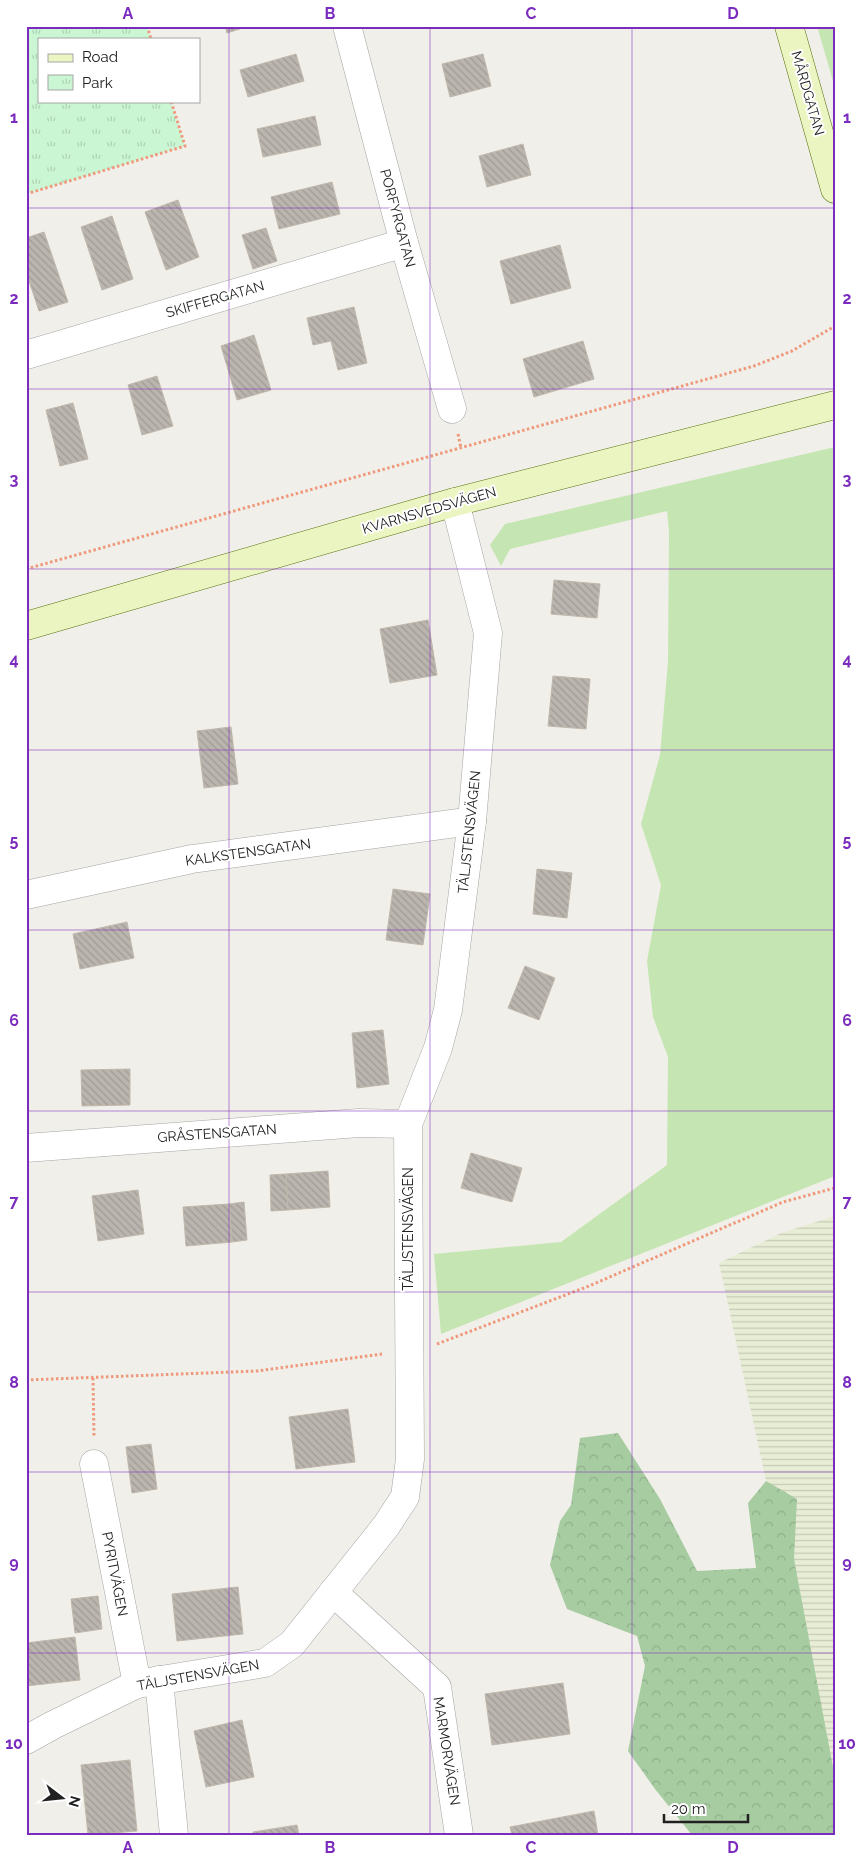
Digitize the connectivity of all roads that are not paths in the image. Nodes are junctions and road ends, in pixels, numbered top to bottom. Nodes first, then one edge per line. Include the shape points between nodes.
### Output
1 (347, 26) edge
2 (789, 26) edge
3 (835, 189) edge
4 (404, 243) junction
5 (26, 355) edge
6 (835, 382) edge
7 (835, 396) edge
8 (835, 405) edge
9 (452, 409) dead end
10 (455, 502) junction
11 (26, 626) edge
12 (472, 821) junction
13 (26, 894) edge
14 (408, 1124) junction
15 (26, 1148) edge
16 (94, 1464) road end
17 (334, 1592) junction
18 (148, 1682) junction
19 (26, 1740) edge
20 (174, 1835) edge
21 (460, 1835) edge

1 - 4 street, PORFYRGATAN
2 - 3 street, MÅRDGATAN
4 - 5 street, SKIFFERGATAN
4 - 9 street, PORFYRGATAN
6 - 7 street
8 - 10 street, KVARNSVEDSVÄGEN
10 - 11 street, KVARNSVEDSVÄGEN
10 - 12 street, TÄLJSTENSVÄGEN via 488,633
12 - 13 street, KALKSTENSGATAN via 192,859
12 - 14 street, TÄLJSTENSVÄGEN via 448,1010 438,1048
14 - 15 street, GRÅSTENSGATAN via 359,1123
14 - 17 street, TÄLJSTENSVÄGEN via 410,1459 405,1497
16 - 18 street, PYRITVÄGEN
17 - 18 street, TÄLJSTENSVÄGEN via 292,1644 265,1663
17 - 21 street, MARMORVÄGEN via 437,1687
18 - 19 street, TÄLJSTENSVÄGEN
18 - 20 street, PYRITVÄGEN

